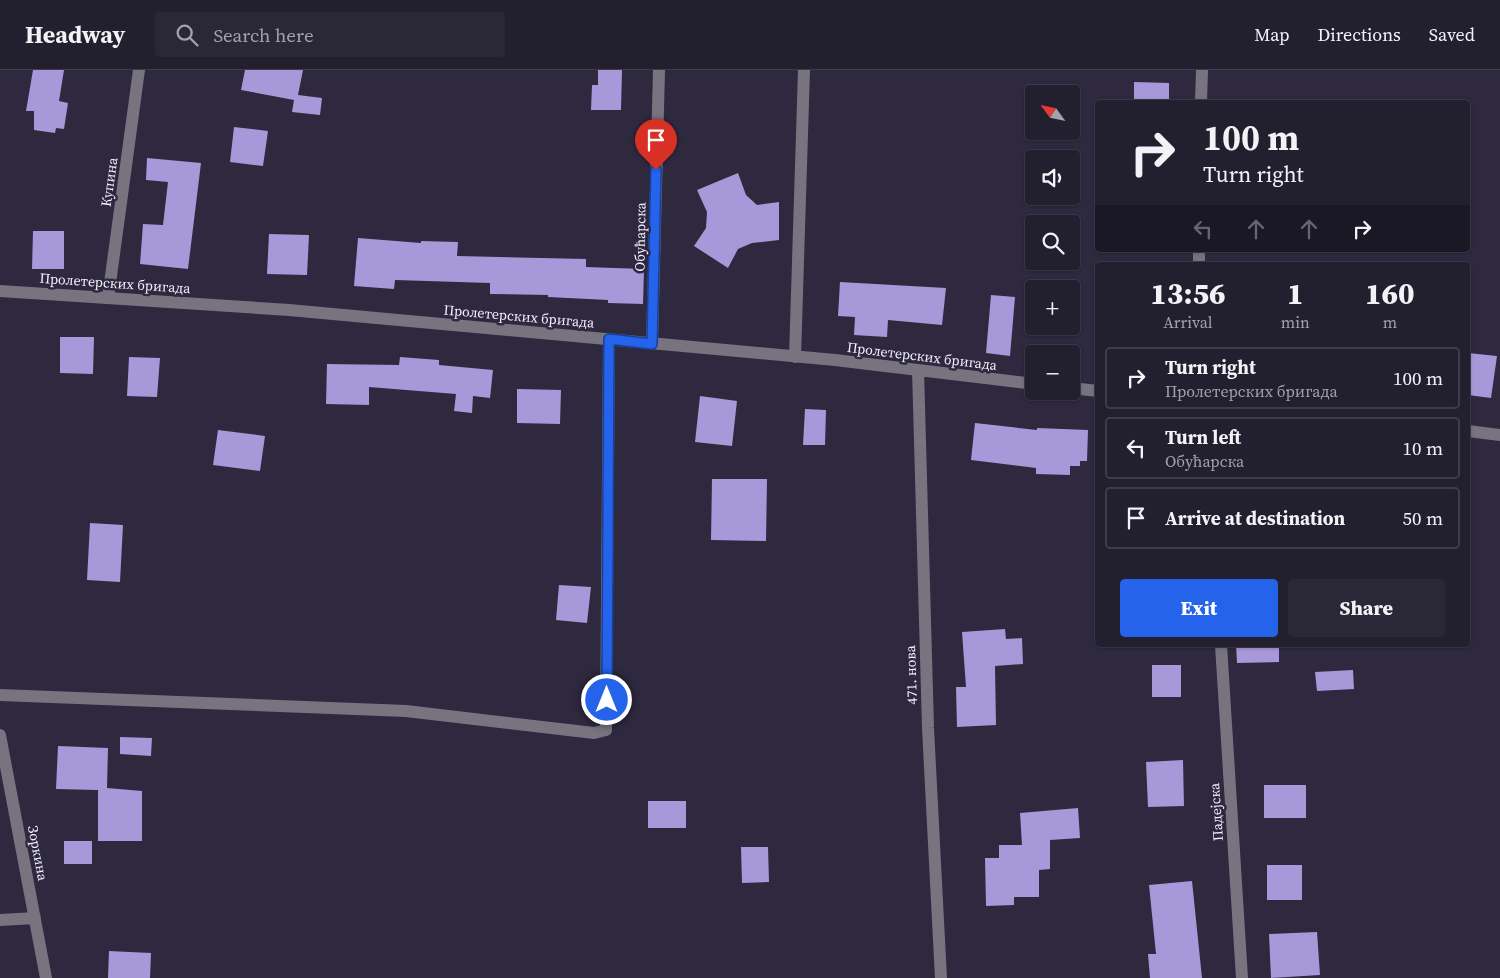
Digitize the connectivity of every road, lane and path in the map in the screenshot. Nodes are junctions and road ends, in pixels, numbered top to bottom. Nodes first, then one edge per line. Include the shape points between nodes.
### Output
1 (139, 70) edge
2 (659, 70) edge
3 (804, 70) edge
4 (1202, 70) edge
5 (1201, 100) edge
6 (0, 291) edge
7 (108, 298) junction
8 (609, 339) junction
9 (652, 344) junction
10 (795, 357) junction
11 (918, 370) junction
12 (1025, 383) edge
13 (1080, 389) edge
14 (1095, 392) edge
15 (1470, 432) edge
16 (1500, 435) edge
17 (1221, 647) edge
18 (0, 695) edge
19 (0, 734) edge
20 (35, 918) junction
21 (0, 920) edge
22 (46, 978) edge
23 (940, 978) edge
24 (1242, 978) edge

1 - 7 street, Купина
2 - 9 street, Обућарска
3 - 10 street
4 - 5 street
6 - 7 street, Пролетерских бригада
7 - 8 street, Пролетерских бригада via 289,310
8 - 9 street, Пролетерских бригада
8 - 18 street via 606,730 594,733 406,711
9 - 10 street, Пролетерских бригада
10 - 11 street, Пролетерских бригада
11 - 12 street, Пролетерских бригада
11 - 23 street, 471. нова via 928,728
13 - 14 street
15 - 16 street
17 - 24 street, Падејска
19 - 20 street, Зоркина
20 - 21 street
20 - 22 street, Зоркина

